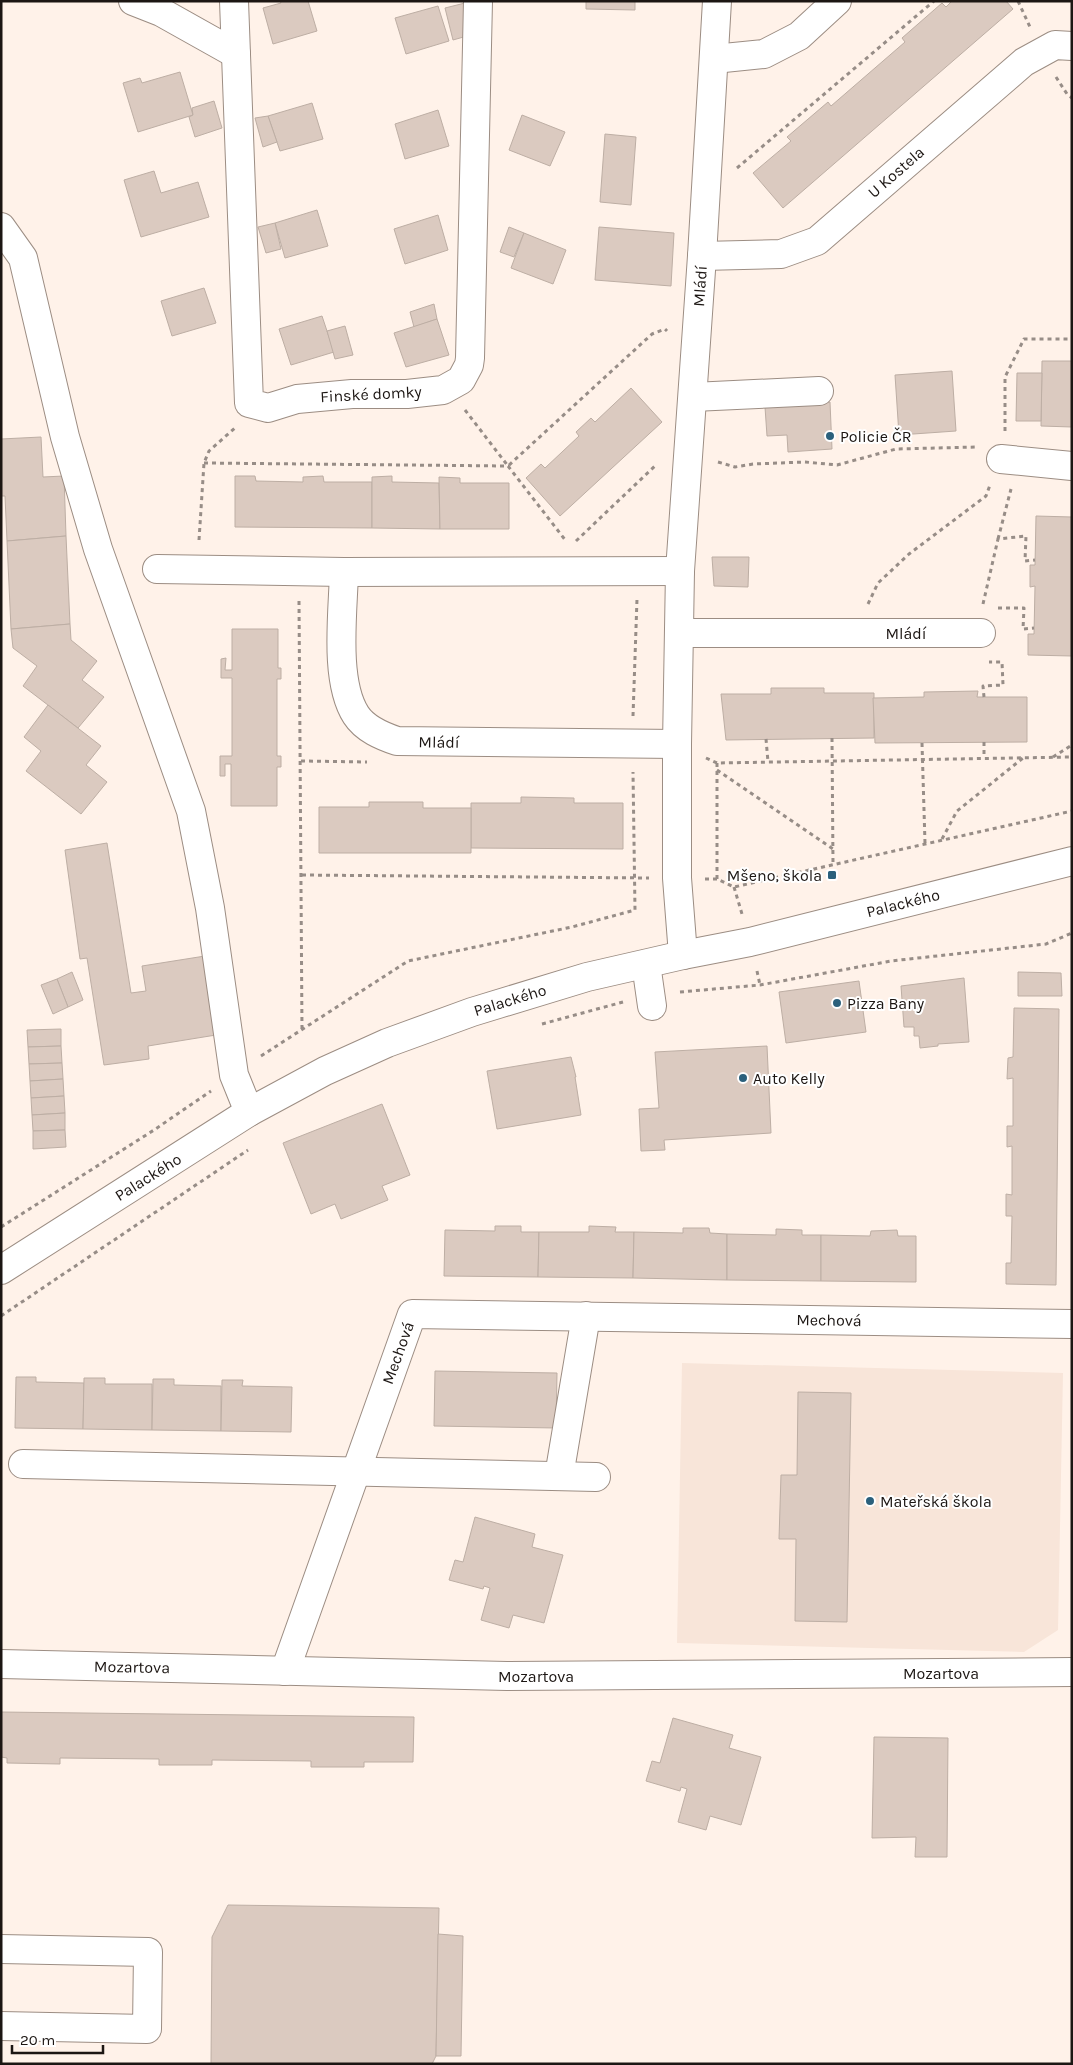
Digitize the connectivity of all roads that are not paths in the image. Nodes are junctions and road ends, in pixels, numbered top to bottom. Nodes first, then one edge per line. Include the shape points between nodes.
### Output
1 (133, 1) edge
2 (234, 1) edge
3 (478, 1) edge
4 (717, 1) edge
5 (837, 1) edge
6 (1072, 46) edge
7 (236, 54) junction
8 (714, 59) junction
9 (1, 227) edge
10 (702, 256) junction
11 (819, 390) dead end
12 (692, 397) junction
13 (1009, 460) road end
14 (1072, 466) edge
15 (157, 569) dead end
16 (680, 571) junction
17 (344, 572) junction
18 (982, 621) road end
19 (680, 633) junction
20 (677, 744) junction
21 (1072, 861) edge
22 (683, 954) junction
23 (646, 964) junction
24 (651, 1001) road end
25 (249, 1112) junction
26 (1, 1270) edge
27 (586, 1316) junction
28 (1072, 1324) edge
29 (23, 1464) dead end
30 (355, 1471) junction
31 (559, 1476) junction
32 (596, 1477) dead end
33 (1, 1664) edge
34 (285, 1671) junction
35 (1072, 1672) edge
36 (1, 1949) edge
37 (1, 2026) edge

1 - 7 street via 161,12
2 - 7 street
3 - 7 street, Finské domky via 470,358 461,380 443,390 297,398 268,408 248,403
4 - 8 street, Mládí
5 - 8 street via 799,36 764,54
6 - 10 street, U Kostela via 1055,45 1024,62 817,241 781,254
8 - 10 street, Mládí
9 - 25 street via 23,258 65,437 98,549 191,811 210,908 234,1075
10 - 12 street, Mládí
11 - 12 street
12 - 16 street, Mládí
13 - 14 street
15 - 17 street
16 - 17 street
16 - 19 street, Mládí
17 - 20 street, Mládí via 342,669 347,694 357,716 376,734 397,741
18 - 19 street, Mládí via 852,633
19 - 20 street, Mládí
20 - 22 street, Mládí via 678,878
21 - 22 street, Palackého via 750,942
22 - 23 street, Palackého
23 - 24 street
23 - 25 street, Palackého via 587,977 472,1012 395,1040 325,1071
25 - 26 street, Palackého
27 - 28 street, Mechová
27 - 30 street, Mechová via 412,1314
27 - 31 street
29 - 30 street
30 - 31 street
30 - 34 street, Mechová
31 - 32 street
33 - 34 street, Mozartova
34 - 35 street, Mozartova via 507,1676
36 - 37 street via 148,1952 147,2029

